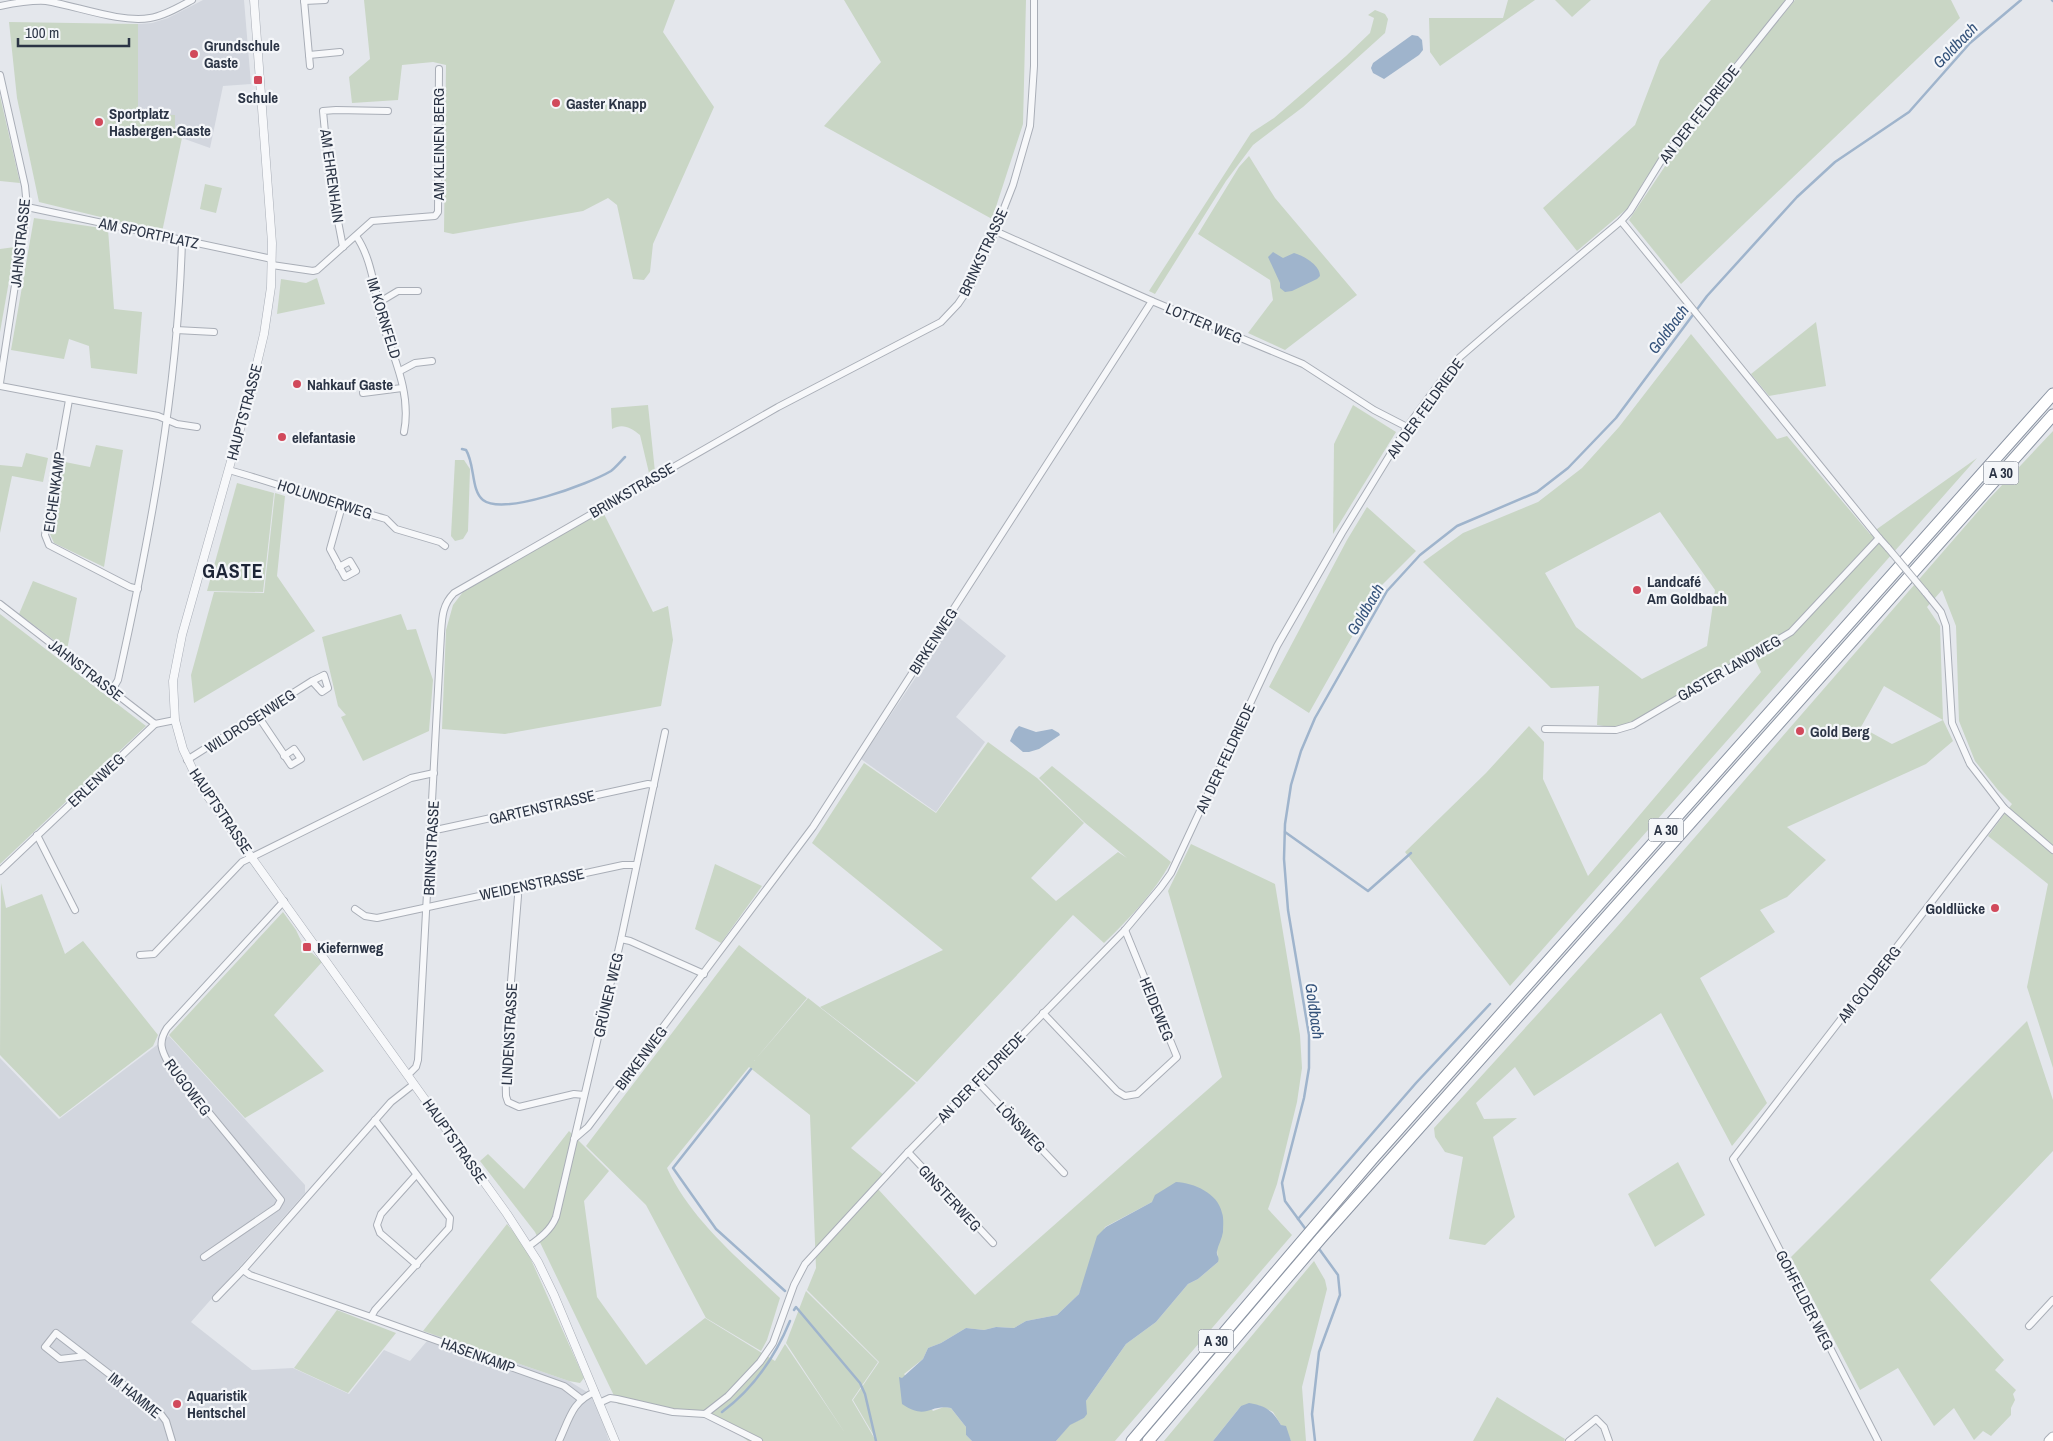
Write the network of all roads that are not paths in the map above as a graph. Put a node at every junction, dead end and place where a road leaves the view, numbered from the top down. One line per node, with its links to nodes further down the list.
1 (192, 0): 7 (street)
2 (254, 0): 21 (street, HAUPTSTRASSE)
3 (324, 0): 6 (street)
4 (1034, 0): 17 (street, BRINKSTRASSE)
5 (1790, 0): 16 (street, AN DER FELDRIEDE)
6 (304, 1): 10 (street)
7 (69, 3): 8 (street)
8 (0, 6)
9 (340, 52): 10 (street)
10 (309, 55): 11 (street)
11 (310, 66)
12 (439, 69): 18 (street, AM KLEINEN BERG)
13 (0, 75): 15 (street, JAHNSTRASSE)
14 (388, 111): 20 (street, AM EHRENHAIN)
15 (27, 207): 19 (street, AM SPORTPLATZ); 29 (street, JAHNSTRASSE)
16 (1621, 221): 37 (street, AN DER FELDRIEDE); 41 (street)
17 (996, 231): 23 (street, LOTTER WEG); 55 (street, BRINKSTRASSE)
18 (356, 236): 20 (street, AM KLEINEN BERG); 24 (street, IM KORNFELD)
19 (182, 240): 21 (street, AM SPORTPLATZ); 25 (street)
20 (343, 247): 21 (street, AM KLEINEN BERG)
21 (272, 262): 39 (street, HAUPTSTRASSE)
22 (418, 291): 24 (street)
23 (1152, 302): 37 (street, LOTTER WEG); 72 (street, BIRKENWEG)
24 (378, 303): 28 (street, IM KORNFELD)
25 (176, 330): 26 (street); 35 (street)
26 (214, 332)
27 (432, 361): 28 (street)
28 (400, 371): 30 (street, IM KORNFELD)
29 (0, 384): 33 (street)
30 (402, 388): 31 (street); 38 (street, IM KORNFELD)
31 (363, 393)
32 (2053, 394): 103 (highway, A 30)
33 (69, 400): 35 (street); 44 (street, EICHENKAMP)
34 (2053, 415): 104 (highway, A 30)
35 (166, 420): 36 (street); 44 (street)
36 (197, 427)
37 (1407, 427): 69 (street, AN DER FELDRIEDE)
38 (404, 432)
39 (229, 470): 40 (street, HOLUNDERWEG); 49 (street, HAUPTSTRASSE)
40 (342, 506): 42 (street, HOLUNDERWEG); 43 (street)
41 (1879, 538): 51 (street, GASTER LANDWEG); 57 (street, bridge)
42 (445, 546)
43 (340, 567)
44 (138, 589): 47 (street)
45 (0, 604): 47 (street, JAHNSTRASSE)
46 (312, 681): 48 (street, WILDROSENWEG)
47 (112, 690): 50 (street, JAHNSTRASSE)
48 (258, 716): 53 (street); 54 (street, WILDROSENWEG)
49 (175, 720): 50 (street); 54 (street, HAUPTSTRASSE)
50 (154, 724): 59 (street, ERLENWEG)
51 (1545, 729)
52 (665, 732): 56 (street, GRÜNER WEG)
53 (284, 756)
54 (187, 760): 61 (street, HAUPTSTRASSE)
55 (434, 773): 58 (street, BRINKSTRASSE); 61 (street)
56 (654, 785): 58 (street, GARTENSTRASSE); 62 (street, GRÜNER WEG)
57 (2004, 808): 60 (street); 81 (street, AM GOLDBERG)
58 (431, 832): 66 (street, BRINKSTRASSE)
59 (37, 835): 63 (street, ERLENWEG); 67 (street)
60 (2053, 850)
61 (251, 857): 65 (street, HAUPTSTRASSE); 71 (street)
62 (636, 865): 64 (street, WEIDENSTRASSE); 70 (street, GRÜNER WEG)
63 (0, 871)
64 (517, 888): 66 (street, WEIDENSTRASSE); 77 (street, LINDENSTRASSE)
65 (284, 902): 74 (street, HAUPTSTRASSE); 86 (street, RUGOWEG)
66 (428, 906): 68 (street, WEIDENSTRASSE); 74 (street, BRINKSTRASSE)
67 (74, 910)
68 (355, 910)
69 (1125, 930): 73 (street, AN DER FELDRIEDE); 73 (street, HEIDEWEG)
70 (620, 939): 72 (street); 77 (street, GRÜNER WEG)
71 (140, 955)
72 (704, 974): 79 (street, BIRKENWEG)
73 (1043, 1012): 75 (street, AN DER FELDRIEDE)
74 (408, 1074): 76 (street, HAUPTSTRASSE)
75 (977, 1081): 80 (street, AN DER FELDRIEDE); 82 (street, LÖNSWEG)
76 (414, 1084): 78 (street); 85 (street, HAUPTSTRASSE)
77 (584, 1095): 79 (street, GRÜNER WEG)
78 (375, 1120): 83 (street); 88 (street)
79 (574, 1139): 85 (street, GRÜNER WEG)
80 (908, 1152): 84 (street, GINSTERWEG); 97 (street, AN DER FELDRIEDE)
81 (1733, 1159): 107 (street, GOHFELDER WEG)
82 (1064, 1173)
83 (416, 1175): 87 (street); 87 (street)
84 (992, 1243)
85 (529, 1246): 94 (street, HAUPTSTRASSE)
86 (204, 1257)
87 (416, 1265): 91 (street)
88 (243, 1270): 89 (street); 91 (street, HASENKAMP)
89 (216, 1298)
90 (2053, 1300): 92 (street)
91 (372, 1316): 95 (street, HASENKAMP)
92 (2029, 1326)
93 (86, 1356): 93 (street, IM HAMME); 99 (street, IM HAMME)
94 (595, 1392): 95 (street); 96 (street, HAUPTSTRASSE)
95 (581, 1399): 100 (street)
96 (599, 1402): 97 (street); 101 (street, HAUPTSTRASSE)
97 (705, 1414): 102 (street)
98 (2053, 1437): 108 (main road)
99 (172, 1441)
100 (559, 1441)
101 (615, 1441)
102 (759, 1441)
103 (1132, 1441)
104 (1148, 1441)
105 (1569, 1441): 106 (street)
106 (1609, 1441)
107 (1878, 1441)
108 (2050, 1441)

